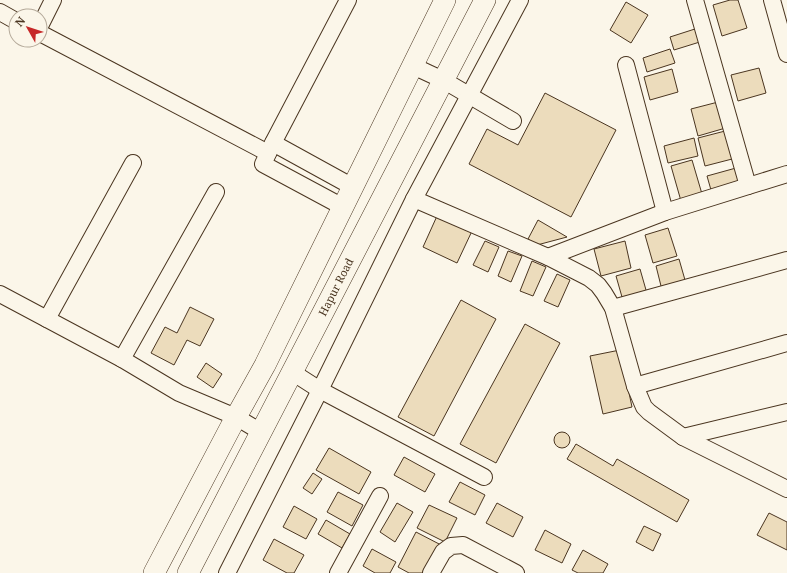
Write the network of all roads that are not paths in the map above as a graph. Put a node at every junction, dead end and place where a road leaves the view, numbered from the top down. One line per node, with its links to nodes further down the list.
1 (53, 0): 8 (street)
2 (348, 0): 16 (street)
3 (445, 0): 12 (main road)
4 (485, 0): 13 (main road, Hapur Road)
5 (520, 0): 14 (street)
6 (695, 0): 19 (street)
7 (772, 0): 10 (street)
8 (48, 10)
9 (48, 37): 16 (street)
10 (787, 54)
11 (626, 65): 24 (street)
12 (413, 66): 13 (street); 20 (main road)
13 (443, 80): 14 (street); 32 (main road, Hapur Road)
14 (470, 96): 15 (street); 22 (street)
15 (513, 121)
16 (271, 148): 20 (street); 23 (street)
17 (133, 163): 29 (street)
18 (787, 174): 19 (street)
19 (748, 186): 24 (street)
20 (353, 187): 23 (main road)
21 (216, 192): 31 (street)
22 (414, 199): 25 (street); 34 (street)
23 (343, 207): 36 (main road)
24 (664, 212): 25 (street)
25 (548, 257): 28 (street)
26 (787, 260): 28 (street)
27 (0, 294): 29 (street)
28 (613, 308): 33 (street)
29 (47, 319): 31 (street)
30 (787, 343): 33 (street)
31 (122, 359): 36 (street)
32 (292, 372): 34 (street); 37 (main road, Hapur Road)
33 (635, 386): 38 (street)
34 (320, 390): 39 (street); 44 (street)
35 (787, 412): 38 (street)
36 (236, 417): 37 (street); 42 (main road)
37 (261, 432): 43 (main road, Hapur Road)
38 (683, 438): 40 (street)
39 (484, 477)
40 (787, 489)
41 (380, 496): 45 (street)
42 (154, 573)
43 (188, 573)
44 (227, 573)
45 (338, 573)
46 (431, 573): 47 (street)
47 (516, 573)

